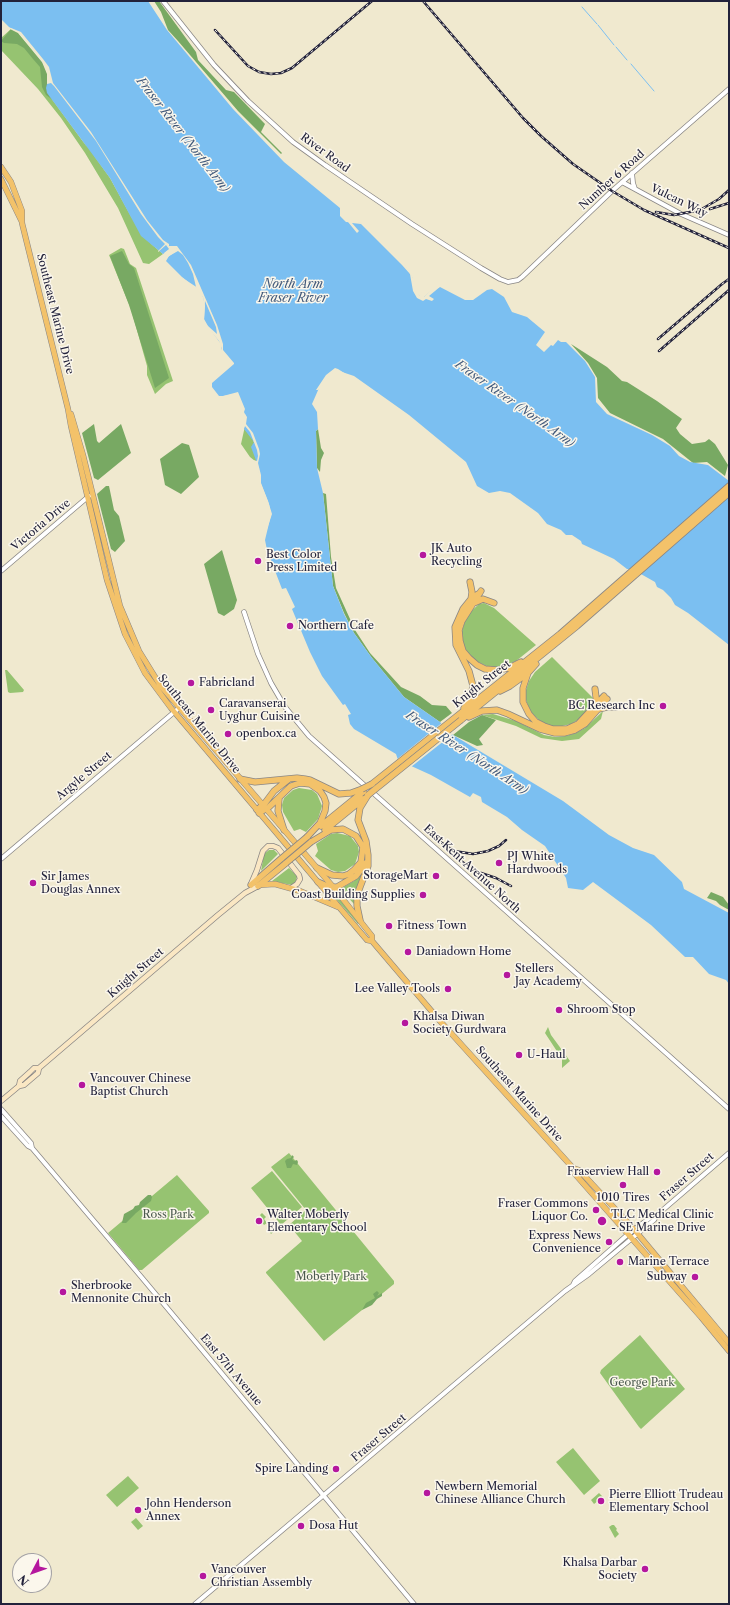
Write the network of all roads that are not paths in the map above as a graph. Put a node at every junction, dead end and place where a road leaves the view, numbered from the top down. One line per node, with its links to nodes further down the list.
1 (163, 1): 10 (street, River Road)
2 (729, 89): 4 (street, Number 6 Road)
3 (1, 167): 8 (main road, Southeast Marine Drive)
4 (632, 173): 6 (street, Number 6 Road); 7 (street)
5 (1, 179): 8 (main road, Southeast Marine Drive)
6 (622, 182): 7 (street, Vulcan Way); 10 (street, Number 6 Road)
7 (635, 190): 9 (street, Vulcan Way)
8 (22, 223): 11 (main road, Southeast Marine Drive)
9 (729, 234)
10 (508, 282)
11 (68, 409): 13 (main road, Southeast Marine Drive); 15 (main road, Southeast Marine Drive)
12 (729, 486): 21 (highway)
13 (92, 493): 15 (street, Victoria Drive); 28 (main road, Southeast Marine Drive)
14 (729, 493): 21 (highway)
15 (87, 498): 16 (street, Victoria Drive); 29 (main road, Southeast Marine Drive)
16 (1, 571)
17 (470, 582): 18 (highway)
18 (472, 601): 19 (highway); 21 (highway); 30 (highway)
19 (494, 603)
20 (244, 612): 55 (street, East Kent Avenue North)
21 (531, 661): 22 (highway); 24 (highway, Knight Street); 30 (highway, Knight Street)
22 (528, 673): 24 (highway); 26 (highway)
23 (595, 689): 26 (highway)
24 (495, 693): 30 (highway, Knight Street)
25 (605, 698): 26 (highway)
26 (598, 707): 27 (highway); 30 (highway)
27 (616, 707)
28 (179, 708): 29 (street, Argyle Street); 31 (main road, Southeast Marine Drive)
29 (174, 712): 36 (main road, Southeast Marine Drive); 40 (street, Argyle Street)
30 (461, 716): 33 (highway, Knight Street, bridge); 33 (highway, Knight Street, bridge)
31 (240, 779): 32 (highway); 35 (main road, Southeast Marine Drive)
32 (289, 779): 33 (highway); 35 (highway)
33 (365, 792): 38 (highway, Knight Street); 39 (highway, Knight Street); 42 (highway)
34 (279, 799): 35 (highway); 37 (highway); 38 (highway)
35 (264, 808): 36 (highway); 37 (main road, Southeast Marine Drive)
36 (258, 811): 44 (main road, Southeast Marine Drive)
37 (284, 830): 43 (main road, Southeast Marine Drive)
38 (306, 837): 41 (highway, Knight Street, bridge)
39 (311, 842): 41 (highway, Knight Street, bridge); 43 (highway)
40 (1, 858)
41 (284, 860): 45 (highway, Knight Street); 46 (highway, Knight Street)
42 (367, 861): 48 (highway); 51 (highway)
43 (317, 868): 48 (main road, Southeast Marine Drive)
44 (318, 882): 48 (highway); 50 (main road, Southeast Marine Drive)
45 (251, 885): 47 (main road); 49 (main road, Knight Street)
46 (258, 886): 47 (main road); 49 (main road, Knight Street)
47 (290, 888): 50 (main road)
48 (334, 888): 51 (main road, Southeast Marine Drive)
49 (245, 893): 53 (main road, Knight Street)
50 (339, 907): 52 (main road, Southeast Marine Drive)
51 (360, 920): 52 (main road, Southeast Marine Drive)
52 (372, 941): 59 (main road, Southeast Marine Drive)
53 (1, 1101)
54 (1, 1109): 57 (street, East 57th Avenue)
55 (729, 1109)
56 (1, 1116): 57 (street, East 57th Avenue)
57 (32, 1148): 64 (street, East 57th Avenue)
58 (729, 1153): 60 (street, Fraser Street)
59 (573, 1168): 60 (main road, Southeast Marine Drive); 61 (main road, Southeast Marine Drive)
60 (636, 1232): 61 (street, Fraser Street); 62 (main road, Southeast Marine Drive)
61 (630, 1236): 63 (main road, Southeast Marine Drive); 64 (street, Fraser Street)
62 (729, 1343)
63 (729, 1351)
64 (324, 1495): 65 (street, Fraser Street); 66 (street, East 57th Avenue)
65 (195, 1604)
66 (414, 1604)

